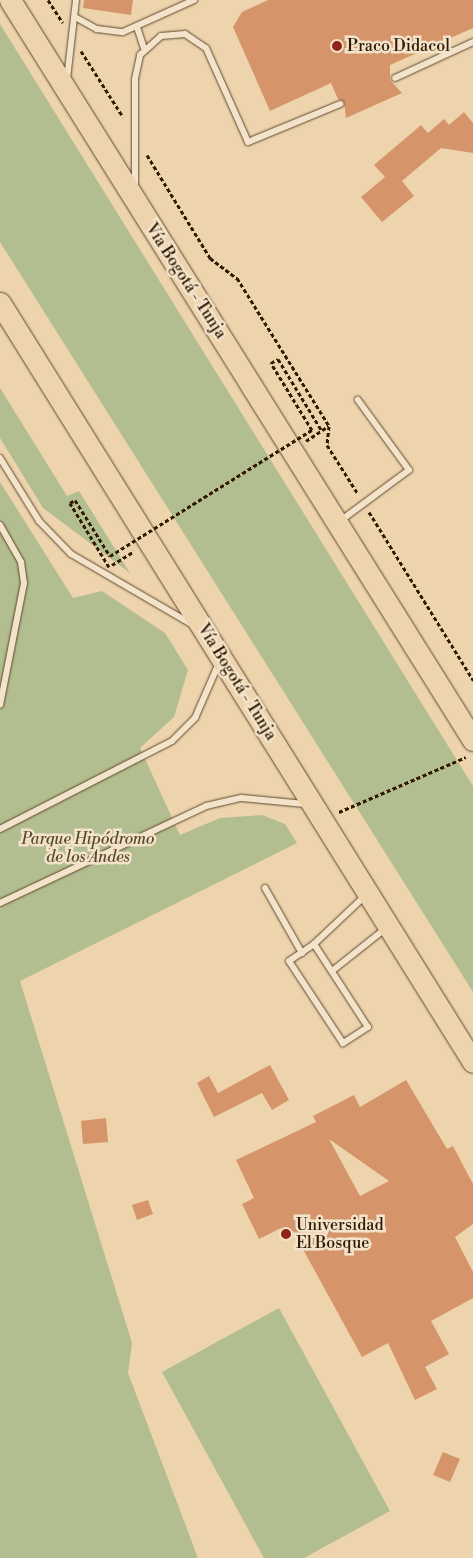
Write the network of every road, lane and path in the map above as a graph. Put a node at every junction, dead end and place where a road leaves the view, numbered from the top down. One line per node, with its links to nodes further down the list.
1 (10, 0): 11 (highway, Vía Bogotá - Tunja)
2 (48, 0): 7 (path)
3 (76, 0): 5 (lane)
4 (194, 0): 6 (lane)
5 (74, 17): 6 (lane); 7 (lane)
6 (137, 27): 9 (lane)
7 (72, 38): 11 (lane); 13 (path)
8 (473, 42): 10 (lane)
9 (144, 48): 12 (lane); 13 (lane)
10 (395, 78)
11 (66, 88): 14 (highway, Vía Bogotá - Tunja)
12 (340, 104)
13 (134, 133): 14 (lane); 17 (path)
14 (136, 202): 19 (highway, Vía Bogotá - Tunja)
15 (0, 303): 24 (highway, Vía Bogotá - Tunja)
16 (358, 400): 21 (lane)
17 (329, 426): 18 (path); 21 (path)
18 (322, 431): 19 (path); 24 (path, bridge)
19 (295, 448): 22 (highway, Vía Bogotá - Tunja)
20 (0, 458): 25 (lane)
21 (364, 504): 22 (lane); 27 (path)
22 (339, 522): 29 (highway, Vía Bogotá - Tunja)
23 (0, 525): 28 (lane)
24 (149, 541): 25 (highway, Vía Bogotá - Tunja)
25 (206, 632): 26 (highway, Vía Bogotá - Tunja)
26 (221, 657): 31 (highway, Vía Bogotá - Tunja); 32 (lane)
27 (473, 680)
28 (0, 705)
29 (473, 740)
30 (473, 754): 31 (path)
31 (318, 812): 34 (highway, Vía Bogotá - Tunja); 35 (lane)
32 (0, 829)
33 (264, 888): 38 (lane)
34 (368, 893): 36 (highway, Vía Bogotá - Tunja); 37 (lane)
35 (0, 904)
36 (388, 926): 39 (lane); 40 (highway, Vía Bogotá - Tunja)
37 (314, 944): 38 (lane); 39 (lane)
38 (302, 953): 39 (lane)
39 (332, 970)
40 (473, 1062)

